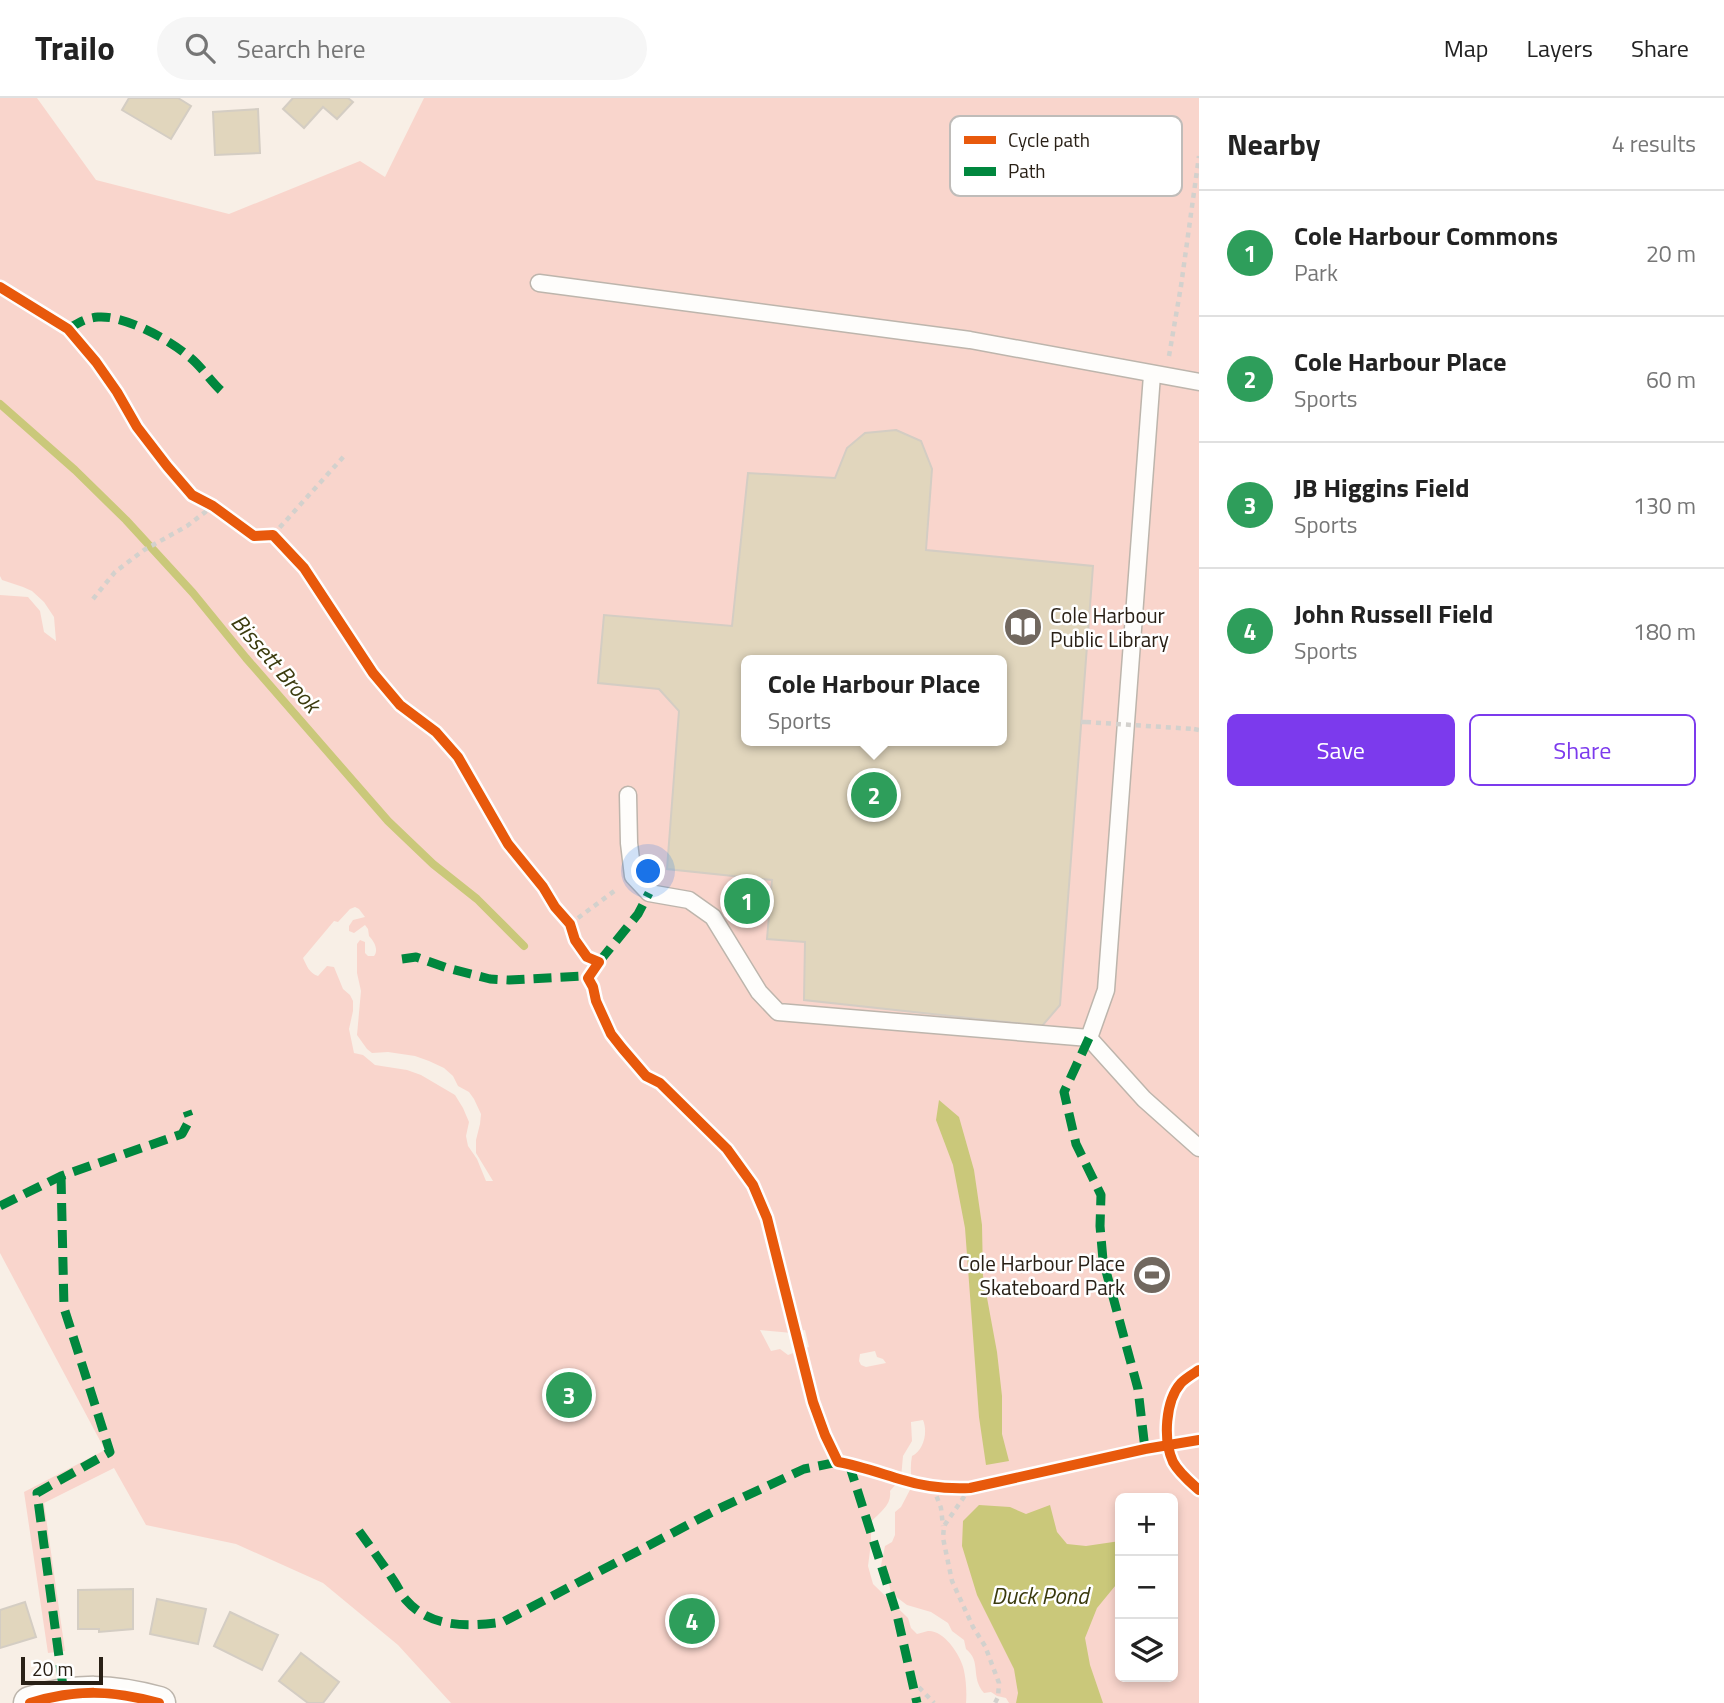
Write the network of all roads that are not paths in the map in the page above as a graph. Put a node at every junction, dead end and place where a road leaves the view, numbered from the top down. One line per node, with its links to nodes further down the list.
1 (539, 284): 2 (lane)
2 (1159, 376): 3 (lane); 5 (lane)
3 (1199, 382)
4 (628, 795): 5 (lane)
5 (1089, 1038): 6 (lane)
6 (1199, 1148)
7 (30, 1703): 8 (street)
8 (159, 1703)

